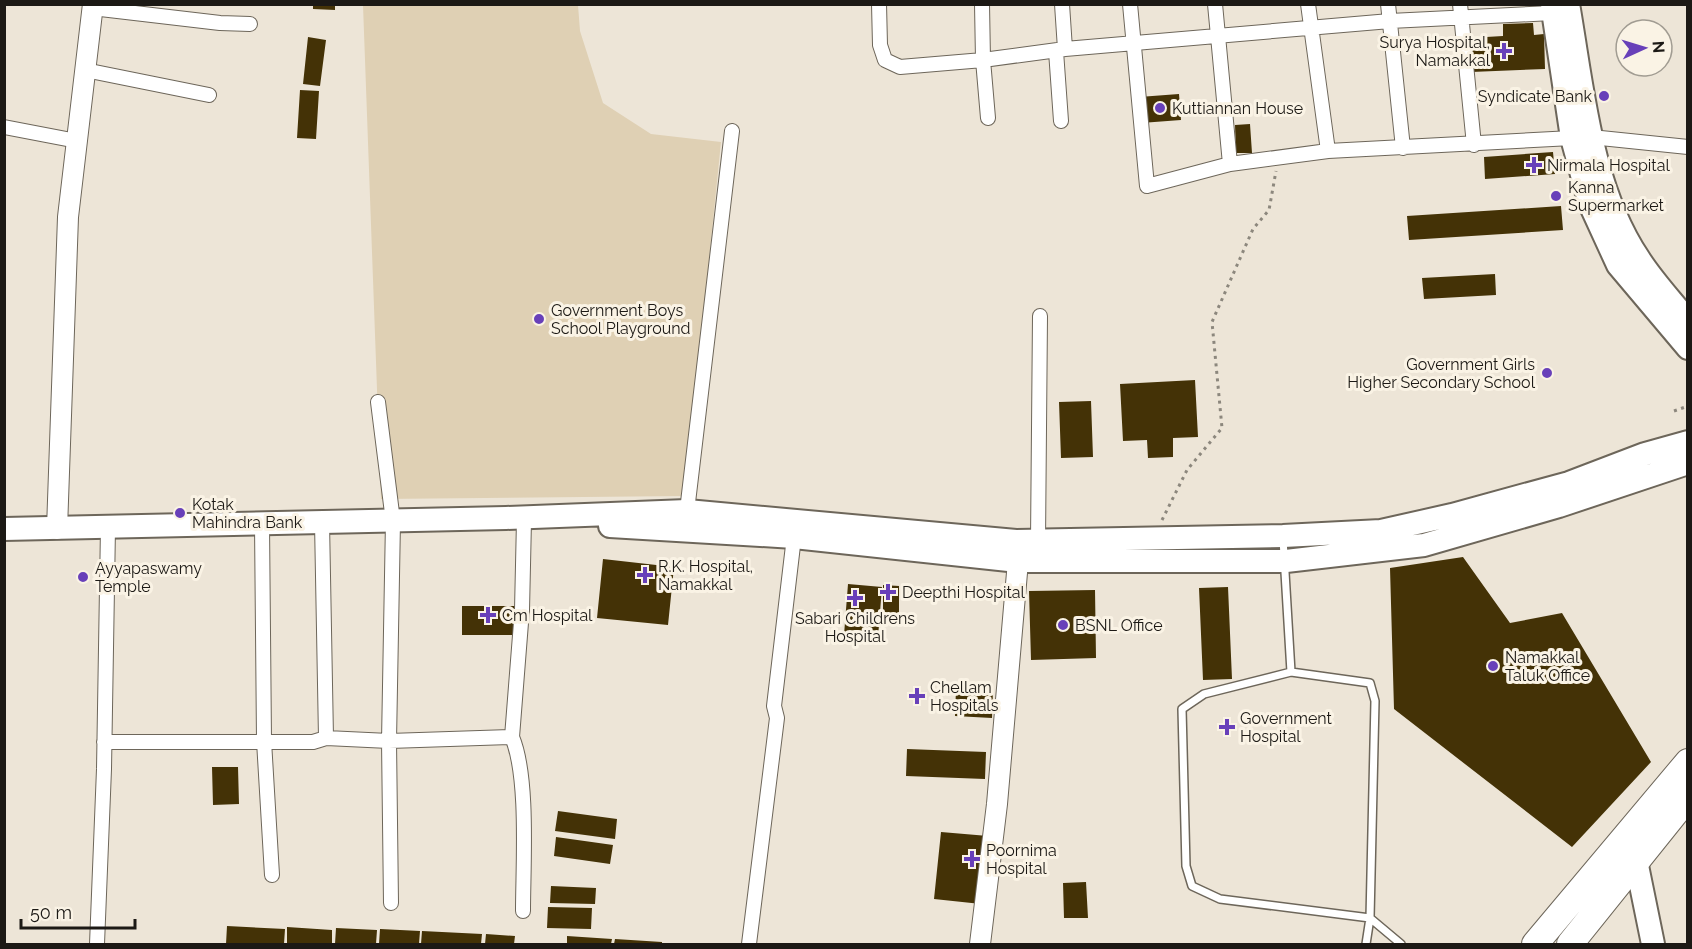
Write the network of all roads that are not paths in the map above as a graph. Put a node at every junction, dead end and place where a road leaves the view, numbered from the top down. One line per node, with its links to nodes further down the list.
1 (879, 4): 17 (street)
2 (982, 4): 17 (street)
3 (1062, 4): 16 (street)
4 (1130, 4): 15 (street)
5 (1215, 4): 14 (street)
6 (1308, 4): 13 (street)
7 (1388, 4): 11 (street)
8 (93, 6): 12 (street); 18 (street)
9 (1557, 7): 10 (street); 24 (main road)
10 (1461, 11): 11 (street); 26 (street)
11 (1390, 21): 13 (street); 28 (street)
12 (250, 24)
13 (1312, 27): 14 (street); 29 (street)
14 (1219, 36): 15 (street); 30 (street)
15 (1134, 45): 16 (street); 30 (street)
16 (1061, 50): 17 (street); 21 (street)
17 (983, 60): 20 (street)
18 (85, 70): 19 (street); 25 (street)
19 (209, 95)
20 (988, 118)
21 (1061, 121)
22 (4, 127): 25 (street)
23 (732, 131): 37 (street)
24 (1582, 137): 26 (street); 27 (street); 32 (main road); 33 (main road)
25 (77, 141): 44 (street)
26 (1474, 145): 28 (street)
27 (1688, 147)
28 (1403, 148): 29 (street)
29 (1328, 151): 30 (street)
30 (1230, 164)
31 (1040, 316): 47 (street)
32 (1688, 321)
33 (1688, 348)
34 (378, 402): 39 (street)
35 (1688, 442): 45 (main road)
36 (1688, 463): 48 (main road)
37 (687, 511): 38 (main road); 47 (main road)
38 (515, 519): 39 (main road); 46 (main road); 50 (street)
39 (393, 521): 40 (main road); 53 (street)
40 (322, 522): 41 (main road); 51 (street)
41 (262, 524): 42 (main road); 52 (street)
42 (108, 527): 44 (main road); 54 (street)
43 (4, 529): 44 (main road)
44 (57, 529)
45 (1283, 536): 47 (main road); 48 (lane)
46 (794, 537): 47 (main road); 64 (street)
47 (1024, 548): 48 (main road); 65 (street)
48 (1286, 561): 49 (lane)
49 (1291, 672): 62 (lane); 62 (lane)
50 (512, 737): 53 (street); 61 (street)
51 (326, 738): 52 (street); 53 (street)
52 (264, 741): 54 (street); 59 (street)
53 (389, 741): 60 (street)
54 (104, 742): 63 (street)
55 (1688, 762): 57 (highway)
56 (1688, 797): 58 (highway)
57 (1630, 834): 58 (main road); 68 (highway)
58 (1637, 859): 69 (highway); 70 (main road)
59 (272, 875)
60 (391, 903)
61 (523, 912)
62 (1370, 918): 66 (lane); 67 (lane)
63 (97, 945)
64 (749, 945)
65 (980, 945)
66 (1366, 945)
67 (1401, 945)
68 (1535, 945)
69 (1570, 945)
70 (1653, 945)

